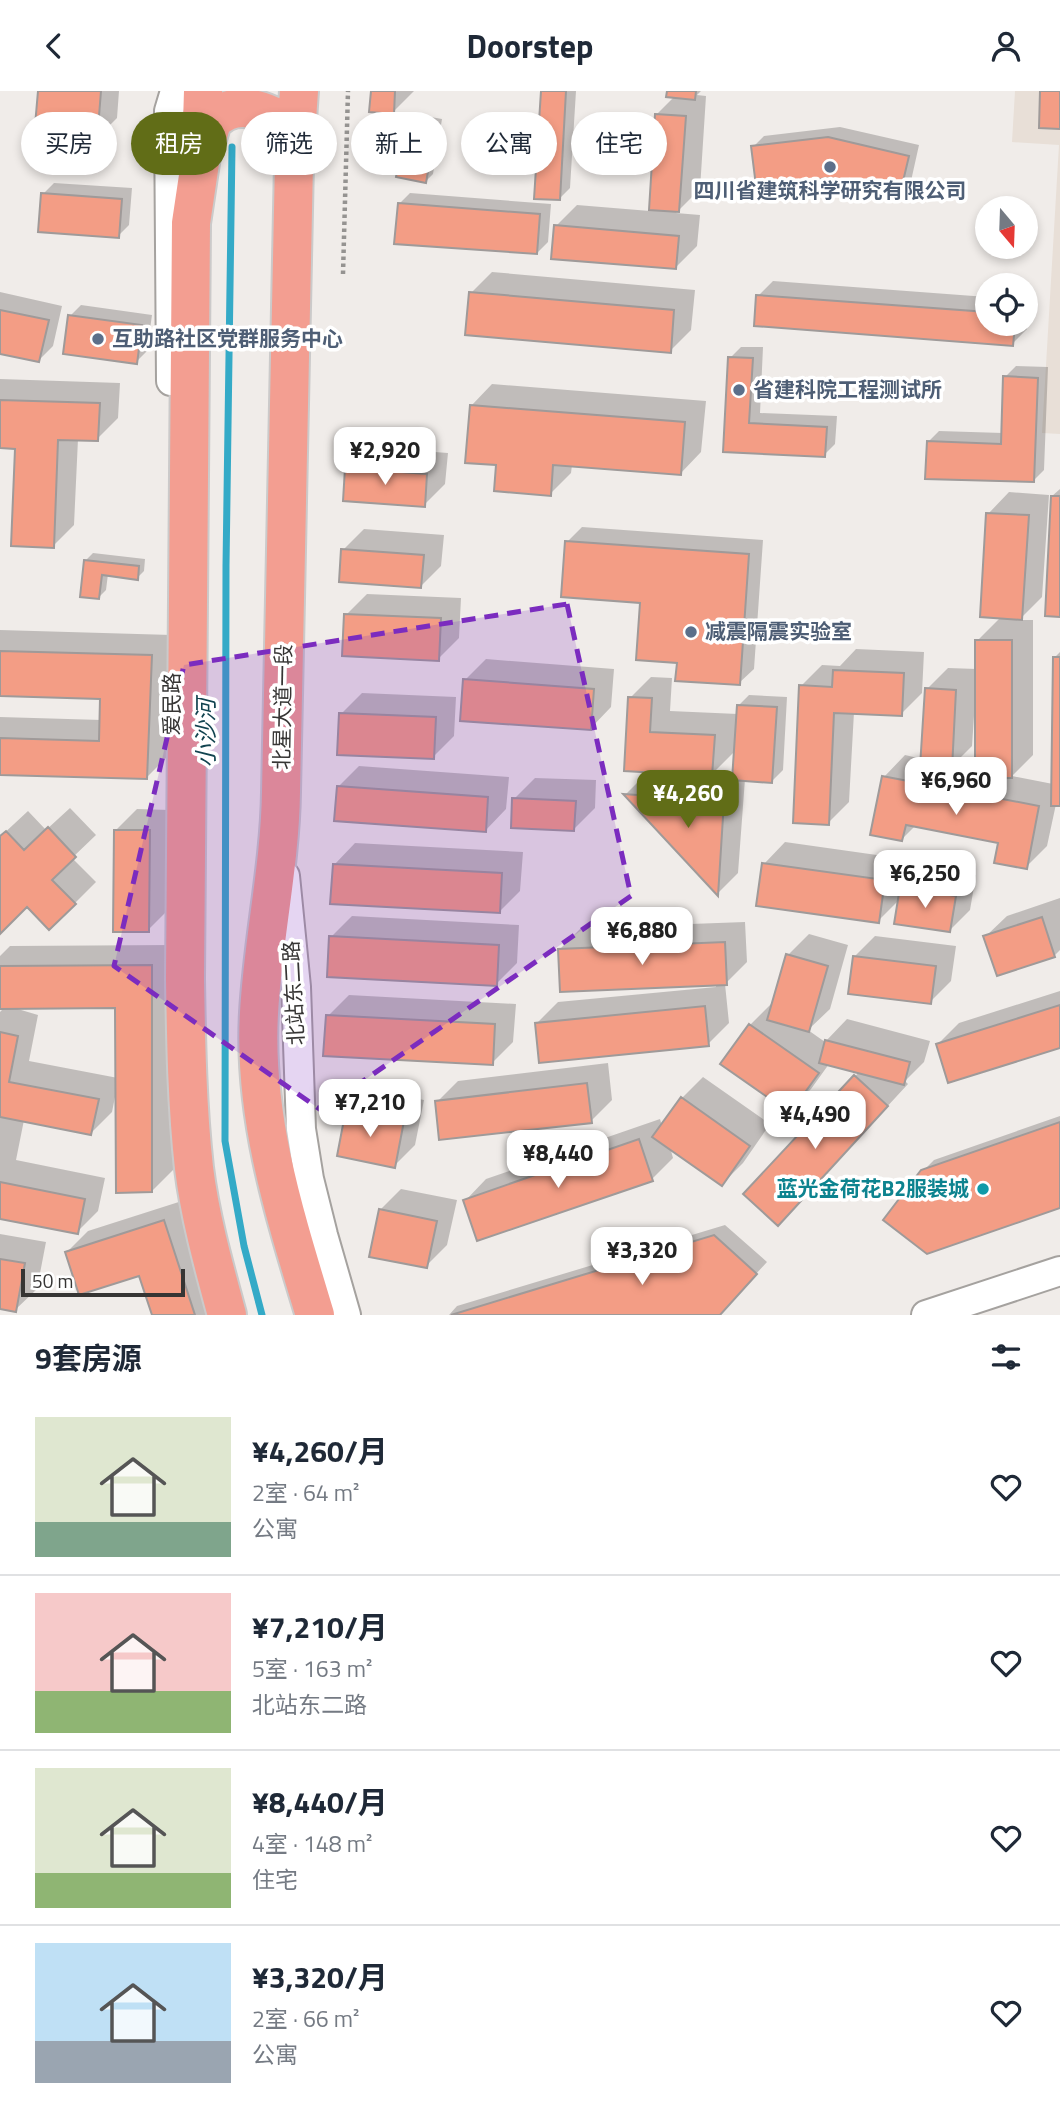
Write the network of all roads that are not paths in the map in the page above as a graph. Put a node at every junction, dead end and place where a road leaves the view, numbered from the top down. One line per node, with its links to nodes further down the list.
1 (175, 91): 12 (street, 爱民路)
2 (203, 91): 4 (highway)
3 (299, 91): 7 (highway, 北星大道一段)
4 (202, 112)
5 (225, 112): 6 (highway)
6 (260, 112)
7 (298, 112)
8 (198, 175): 13 (highway)
9 (294, 175): 10 (highway, 北星大道一段)
10 (280, 833): 14 (highway, 北星大道一段); 15 (street, 北站东二路)
11 (1060, 1271): 16 (street)
12 (208, 1315)
13 (227, 1315)
14 (315, 1315)
15 (346, 1315)
16 (926, 1315)

